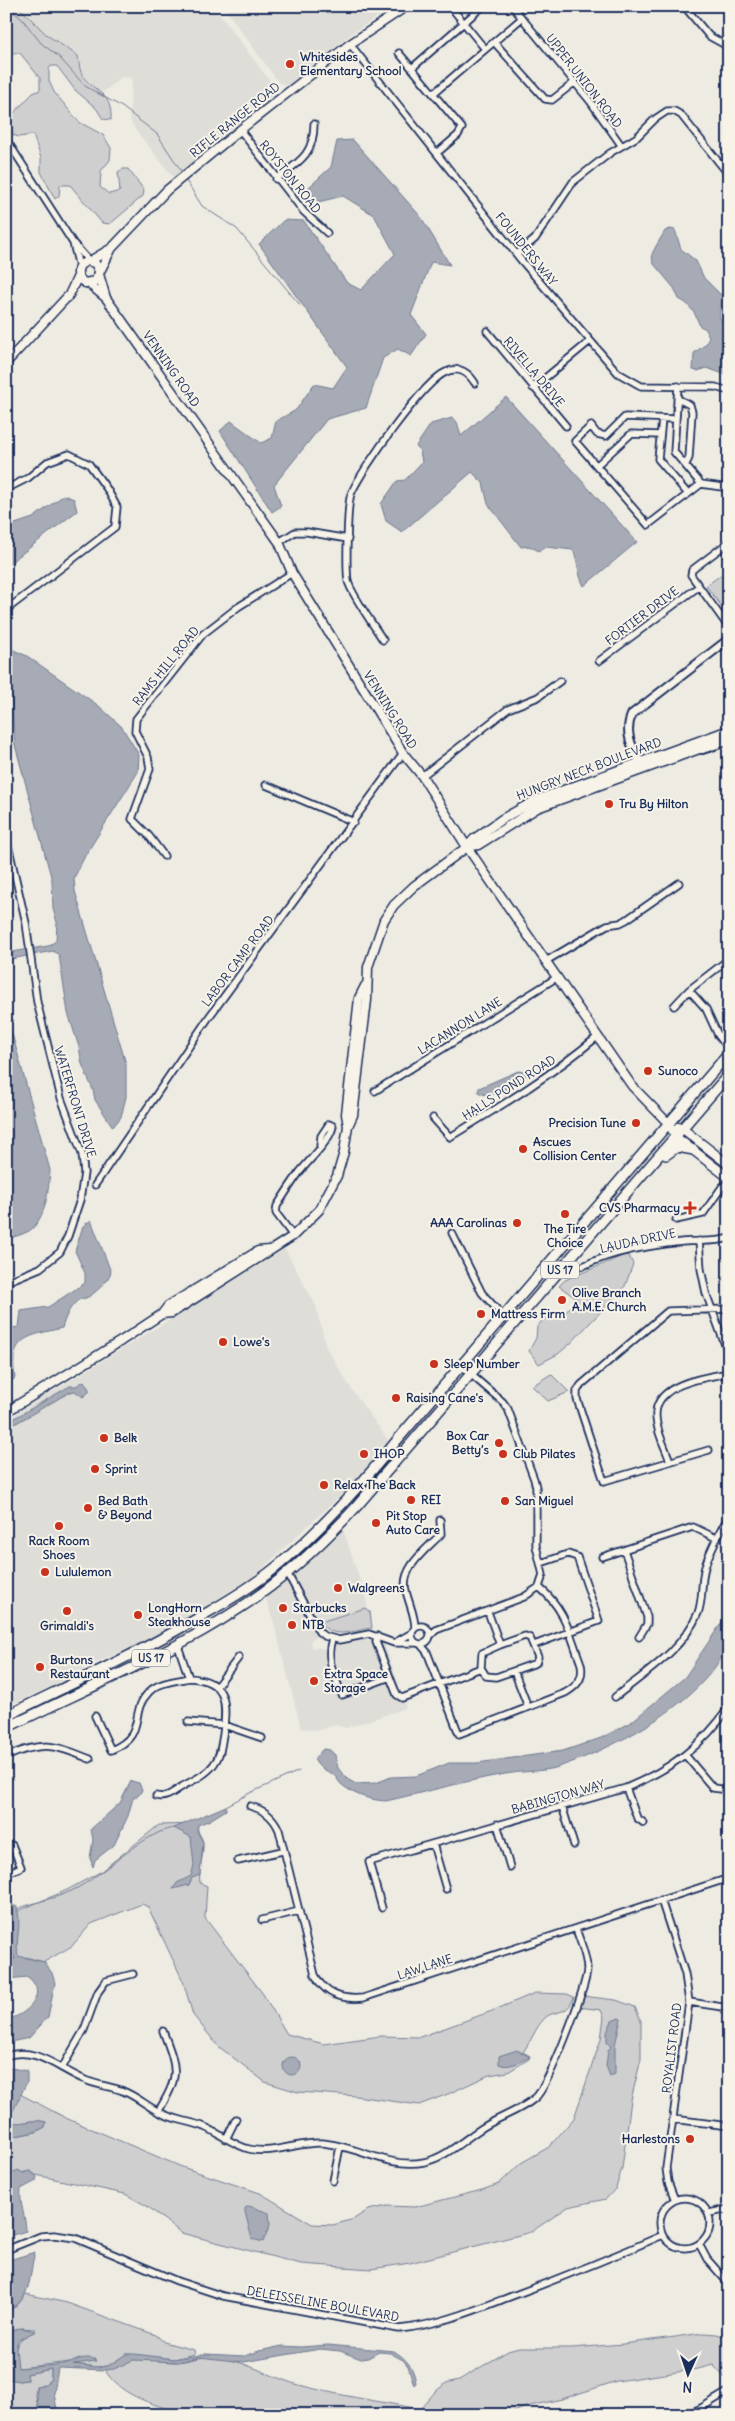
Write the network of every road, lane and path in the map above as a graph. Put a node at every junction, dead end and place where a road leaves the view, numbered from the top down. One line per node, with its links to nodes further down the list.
1 (407, 6): 9 (main road, RIFLE RANGE ROAD)
2 (450, 6): 7 (street)
3 (483, 6): 7 (street)
4 (512, 6): 6 (street, UPPER UNION ROAD)
5 (684, 6): 10 (street)
6 (522, 18): 8 (street); 14 (street, UPPER UNION ROAD)
7 (463, 22): 11 (street); 13 (street)
8 (494, 42): 11 (street); 14 (street)
9 (350, 44): 17 (main road, RIFLE RANGE ROAD); 20 (street, FOUNDERS WAY)
10 (729, 47)
11 (485, 49): 15 (street)
12 (399, 53): 13 (street)
13 (412, 68): 15 (street)
14 (575, 82): 19 (street, UPPER UNION ROAD)
15 (434, 93): 20 (street)
16 (314, 124): 22 (street)
17 (240, 130): 22 (street, ROYSTON ROAD); 25 (main road, RIFLE RANGE ROAD)
18 (6, 139): 24 (street)
19 (621, 146): 21 (street); 26 (street)
20 (437, 153): 26 (street, FOUNDERS WAY)
21 (729, 175)
22 (276, 178): 23 (street, ROYSTON ROAD)
23 (327, 234)
24 (73, 243): 27 (street); 28 (street)
25 (112, 248): 27 (main road, RIFLE RANGE ROAD); 29 (main road, RIFLE RANGE ROAD)
26 (517, 254): 35 (street, FOUNDERS WAY)
27 (89, 261): 28 (main road); 29 (main road)
28 (79, 267): 30 (main road)
29 (99, 273): 31 (main road); 33 (main road, VENNING ROAD)
30 (78, 276): 31 (main road); 32 (main road)
31 (87, 283): 32 (main road); 33 (main road, VENNING ROAD)
32 (69, 295): 36 (main road)
33 (106, 298): 53 (main road, VENNING ROAD)
34 (487, 330): 39 (street, RIVELLA DRIVE)
35 (590, 342): 38 (street, FOUNDERS WAY); 39 (street)
36 (6, 363)
37 (475, 383): 52 (street)
38 (678, 386): 40 (street, FOUNDERS WAY); 41 (street)
39 (533, 388): 44 (street, RIVELLA DRIVE)
40 (729, 391)
41 (678, 400): 43 (street); 46 (street)
42 (662, 419): 43 (street); 45 (street); 47 (street)
43 (675, 419): 46 (street)
44 (566, 426)
45 (660, 436): 47 (street); 51 (street)
46 (686, 464): 48 (street)
47 (597, 466): 51 (street)
48 (701, 484): 49 (street); 51 (street)
49 (729, 485)
50 (6, 489): 57 (street)
51 (688, 494)
52 (348, 540): 53 (street); 60 (street)
53 (279, 542): 55 (main road, VENNING ROAD)
54 (729, 542): 56 (street)
55 (292, 574): 67 (main road, VENNING ROAD); 75 (street, RAMS HILL ROAD)
56 (698, 587): 58 (street); 61 (street, FORTIER DRIVE)
57 (6, 610)
58 (729, 628)
59 (729, 639): 68 (street)
60 (382, 640)
61 (600, 661)
62 (560, 681): 70 (street)
63 (729, 730): 68 (main road, HUNGRY NECK BOULEVARD)
64 (729, 739): 66 (highway)
65 (729, 744): 66 (highway)
66 (702, 748): 69 (main road, HUNGRY NECK BOULEVARD)
67 (404, 753): 70 (main road, VENNING ROAD); 72 (street, LABOR CAMP ROAD)
68 (639, 761): 69 (street); 74 (main road, HUNGRY NECK BOULEVARD)
69 (644, 769): 74 (main road, HUNGRY NECK BOULEVARD)
70 (422, 776): 74 (main road, VENNING ROAD)
71 (266, 785): 72 (street)
72 (354, 822): 98 (street, LABOR CAMP ROAD)
73 (6, 836): 106 (street, WATERFRONT DRIVE)
74 (467, 847): 78 (main road, VENNING ROAD); 102 (main road, HUNGRY NECK BOULEVARD)
75 (164, 856)
76 (679, 883): 78 (street)
77 (729, 959): 80 (street)
78 (546, 961): 79 (main road, VENNING ROAD)
79 (556, 978): 82 (main road, VENNING ROAD); 86 (street, LACANNON LANE)
80 (689, 990): 81 (street); 83 (street)
81 (674, 1006)
82 (597, 1037): 87 (street, HALLS POND ROAD); 88 (main road, VENNING ROAD)
83 (729, 1049)
84 (729, 1053): 88 (highway, US 17)
85 (729, 1074): 89 (highway, US 17)
86 (375, 1091)
87 (433, 1118)
88 (669, 1124): 89 (main road); 90 (main road); 109 (highway, US 17)
89 (683, 1129): 90 (highway, US 17); 93 (main road)
90 (676, 1137): 92 (main road); 94 (highway, US 17)
91 (320, 1146): 102 (street)
92 (694, 1150): 94 (highway); 95 (main road)
93 (729, 1165)
94 (651, 1166): 113 (highway, US 17)
95 (720, 1171): 96 (main road); 99 (street)
96 (729, 1178)
97 (729, 1182): 99 (street)
98 (95, 1185)
99 (722, 1187): 100 (street)
100 (676, 1220)
101 (452, 1233): 109 (street)
102 (293, 1236): 114 (main road, HUNGRY NECK BOULEVARD)
103 (729, 1238): 104 (street, LAUDA DRIVE)
104 (699, 1241): 105 (street, LAUDA DRIVE); 107 (street)
105 (583, 1266)
106 (6, 1282)
107 (713, 1309): 108 (street); 110 (street); 116 (street)
108 (729, 1309)
109 (504, 1317): 111 (highway, US 17)
110 (729, 1356)
111 (461, 1366): 113 (street); 149 (highway, US 17)
112 (729, 1373): 116 (street)
113 (469, 1374): 122 (street); 123 (highway, US 17)
114 (6, 1412)
115 (709, 1450): 116 (street)
116 (670, 1461)
117 (729, 1515): 119 (street)
118 (440, 1520): 126 (street)
119 (716, 1538): 120 (street); 146 (street)
120 (624, 1550): 121 (street); 130 (street)
121 (602, 1557)
122 (541, 1563): 124 (street); 128 (street)
123 (286, 1572): 131 (street); 137 (highway, US 17)
124 (539, 1587): 125 (street); 128 (street)
125 (488, 1612): 127 (street); 135 (street)
126 (416, 1629): 127 (street); 133 (street); 134 (street)
127 (429, 1632): 132 (street)
128 (569, 1632): 136 (street); 147 (street)
129 (377, 1636): 131 (street); 133 (street); 142 (street)
130 (639, 1638)
131 (332, 1639): 142 (street)
132 (427, 1642): 134 (street); 138 (street)
133 (394, 1643): 134 (street)
134 (418, 1644): 138 (street)
135 (500, 1645): 136 (street); 140 (street)
136 (534, 1645): 141 (street)
137 (178, 1646): 143 (street); 153 (highway, US 17)
138 (427, 1652): 144 (street)
139 (239, 1656): 145 (street)
140 (481, 1668): 141 (street); 144 (street)
141 (514, 1671): 147 (street)
142 (390, 1677): 144 (street)
143 (189, 1678): 145 (street); 150 (street)
144 (440, 1684): 147 (street)
145 (216, 1686): 152 (street)
146 (615, 1696)
147 (528, 1707)
148 (729, 1707): 155 (street, BABINGTON WAY)
149 (6, 1716)
150 (95, 1716)
151 (188, 1722): 152 (street)
152 (224, 1726): 154 (street); 160 (street)
153 (6, 1728)
154 (262, 1738)
155 (686, 1756): 158 (street, BABINGTON WAY); 159 (street)
156 (6, 1757): 157 (street)
157 (90, 1759)
158 (626, 1788): 162 (street, BABINGTON WAY); 163 (street)
159 (729, 1790)
160 (156, 1796)
161 (250, 1806): 168 (street, LAW LANE)
162 (562, 1806): 164 (street, BABINGTON WAY); 167 (street)
163 (644, 1823)
164 (497, 1824): 165 (street, BABINGTON WAY); 170 (street)
165 (433, 1844): 173 (street); 175 (street, BABINGTON WAY)
166 (6, 1845): 171 (street)
167 (574, 1845)
168 (282, 1851): 169 (street); 176 (street, LAW LANE)
169 (238, 1861)
170 (510, 1867)
171 (6, 1874)
172 (729, 1878): 174 (street, LAW LANE)
173 (446, 1890)
174 (661, 1900): 178 (street, LAW LANE); 180 (street, ROYALIST ROAD)
175 (382, 1908)
176 (299, 1911): 177 (street); 178 (street, LAW LANE)
177 (262, 1920)
178 (576, 1928): 190 (street)
179 (133, 1974): 184 (street)
180 (689, 2002): 181 (street); 187 (street, ROYALIST ROAD)
181 (729, 2008)
182 (164, 2031): 185 (street)
183 (6, 2056): 184 (street)
184 (62, 2068): 185 (street)
185 (158, 2112): 189 (street)
186 (236, 2119): 189 (street)
187 (673, 2119): 188 (street); 192 (street, ROYALIST ROAD)
188 (729, 2126)
189 (226, 2138): 190 (street)
190 (340, 2147): 191 (street)
191 (333, 2181)
192 (675, 2200): 194 (street); 195 (street)
193 (729, 2209): 194 (street)
194 (708, 2213): 196 (street)
195 (664, 2235): 196 (street); 197 (street, DELEISSELINE BOULEVARD)
196 (700, 2244): 198 (street)
197 (6, 2250)
198 (729, 2284)
199 (729, 2390): 200 (street)
200 (684, 2415)

